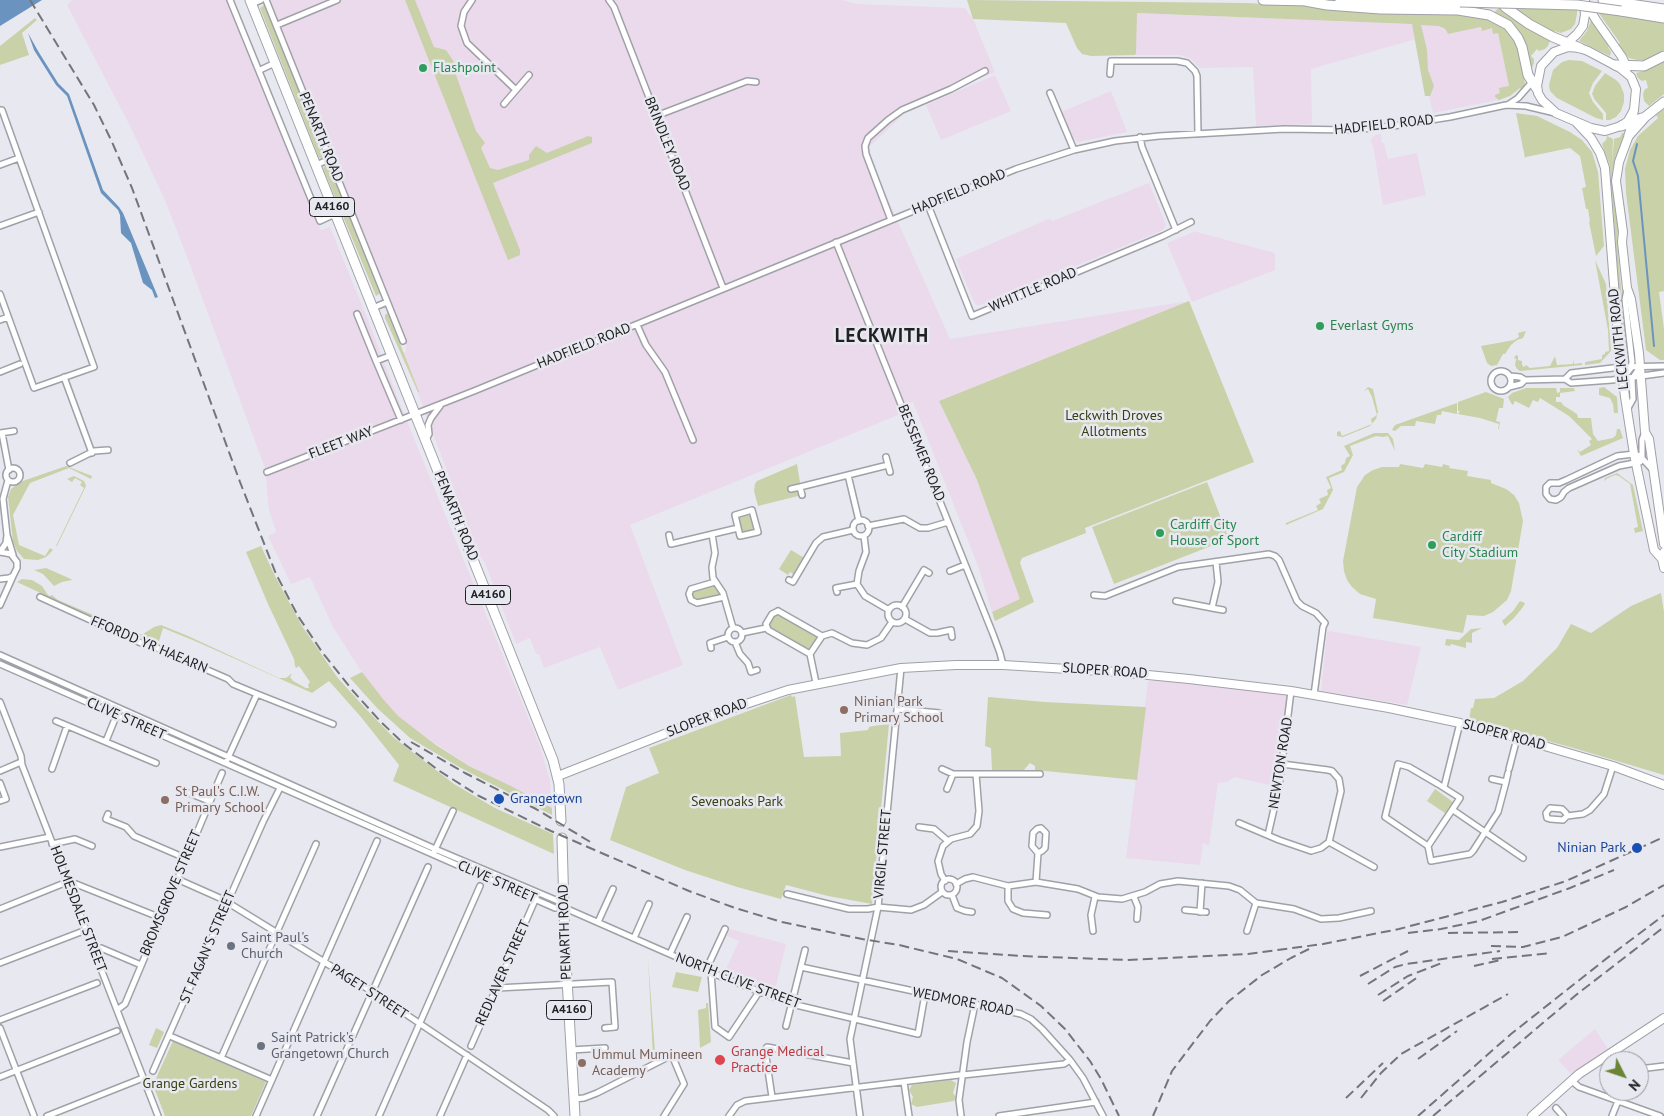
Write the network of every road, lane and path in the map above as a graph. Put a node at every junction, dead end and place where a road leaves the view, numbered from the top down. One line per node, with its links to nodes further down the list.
1 (230, 0): 23 (street)
2 (266, 0): 15 (street, PENARTH ROAD)
3 (337, 0): 15 (street)
4 (472, 0): 30 (street)
5 (609, 0): 38 (street, BRINDLEY ROAD)
6 (1263, 0): 7 (main road)
7 (1305, 0): 12 (main road, bridge); 29 (main road)
8 (1584, 0): 16 (main road); 22 (main road)
9 (1603, 0): 12 (main road)
10 (254, 1): 20 (main road, PENARTH ROAD / A4160)
11 (1505, 7): 16 (main road)
12 (1621, 7): 13 (main road); 14 (main road)
13 (1664, 9)
14 (1664, 18)
15 (277, 25): 48 (street, PENARTH ROAD)
16 (1567, 43): 17 (main road); 18 (main road)
17 (1580, 48): 18 (main road); 21 (main road)
18 (1560, 50): 29 (main road)
19 (1664, 56): 22 (main road)
20 (275, 63): 23 (street); 50 (main road, PENARTH ROAD / A4160)
21 (1615, 65): 22 (main road); 27 (main road)
22 (1626, 66): 27 (main road)
23 (260, 70): 53 (street)
24 (985, 71): 54 (street)
25 (1110, 74): 43 (street)
26 (529, 75): 30 (street)
27 (1631, 77): 36 (main road)
28 (756, 82): 38 (street)
29 (1534, 86): 34 (street); 37 (main road)
30 (516, 90): 33 (street)
31 (1050, 93): 46 (street)
32 (1664, 102): 39 (main road)
33 (504, 104)
34 (1506, 106): 37 (street); 43 (street, HADFIELD ROAD)
35 (0, 110): 47 (street)
36 (1634, 110): 41 (main road, LECKWITH ROAD); 42 (main road)
37 (1556, 113): 40 (main road)
38 (656, 116): 59 (street, BRINDLEY ROAD)
39 (1645, 117): 41 (main road); 44 (main road)
40 (1576, 122): 42 (main road); 72 (main road, LECKWITH ROAD)
41 (1632, 122): 42 (main road); 44 (main road, LECKWITH ROAD)
42 (1621, 126)
43 (1198, 134): 45 (street, HADFIELD ROAD)
44 (1629, 135): 73 (main road, LECKWITH ROAD)
45 (1140, 137): 46 (street, HADFIELD ROAD); 57 (street)
46 (1074, 150): 51 (street, HADFIELD ROAD)
47 (19, 158): 49 (street); 52 (street)
48 (330, 159): 50 (street); 61 (street, PENARTH ROAD)
49 (0, 165)
50 (316, 165): 53 (main road, PENARTH ROAD / A4160)
51 (928, 205): 54 (street, HADFIELD ROAD); 57 (street, WHITTLE ROAD)
52 (38, 212): 56 (street); 77 (street)
53 (335, 214): 62 (main road, PENARTH ROAD / A4160)
54 (891, 220): 58 (street, HADFIELD ROAD)
55 (1191, 222): 57 (street, WHITTLE ROAD)
56 (0, 226)
57 (1176, 230)
58 (836, 242): 59 (street, HADFIELD ROAD); 111 (street, BESSEMER ROAD)
59 (724, 288): 66 (street, HADFIELD ROAD)
60 (0, 294): 64 (street)
61 (387, 302): 62 (street); 67 (street, PENARTH ROAD)
62 (373, 308): 68 (main road, PENARTH ROAD / A4160)
63 (357, 314): 69 (street)
64 (8, 317): 65 (street); 77 (street)
65 (0, 320)
66 (636, 325): 83 (street, HADFIELD ROAD); 91 (street)
67 (403, 341)
68 (392, 355): 69 (street); 85 (main road, PENARTH ROAD / A4160)
69 (376, 361): 86 (street)
70 (20, 364): 74 (street)
71 (1664, 366): 73 (street)
72 (1621, 367): 73 (street); 79 (main road, LECKWITH ROAD); 80 (street)
73 (1636, 367): 78 (main road, LECKWITH ROAD); 79 (street)
74 (0, 372)
75 (1664, 373): 78 (street)
76 (1510, 376): 81 (street); 82 (street); 82 (street)
77 (64, 377): 93 (street)
78 (1637, 377): 79 (street); 84 (street); 88 (main road, LECKWITH ROAD)
79 (1623, 378): 80 (street); 84 (main road, LECKWITH ROAD)
80 (1565, 379): 81 (street)
81 (1525, 380): 82 (street)
82 (1509, 387)
83 (442, 404): 85 (street, HADFIELD ROAD); 90 (street)
84 (1628, 408): 94 (main road, LECKWITH ROAD)
85 (416, 414): 86 (street, FLEET WAY); 90 (main road, PENARTH ROAD / A4160)
86 (401, 420): 101 (street, FLEET WAY)
87 (14, 431): 89 (street)
88 (1645, 432): 96 (street); 100 (main road, LECKWITH ROAD)
89 (1, 433): 99 (street)
90 (426, 440): 190 (main road, PENARTH ROAD / A4160)
91 (694, 440)
92 (108, 450): 93 (street)
93 (92, 452): 97 (street)
94 (1634, 454): 96 (main road, LECKWITH ROAD); 105 (street)
95 (886, 457): 98 (street)
96 (1639, 461): 100 (street); 108 (street); 122 (main road, LECKWITH ROAD)
97 (70, 463)
98 (888, 465): 102 (street); 103 (street)
99 (9, 470): 104 (street); 104 (street)
100 (1653, 470): 119 (main road, LECKWITH ROAD)
101 (267, 472)
102 (890, 472)
103 (848, 475): 106 (street); 110 (street)
104 (8, 480): 117 (street)
105 (1559, 483): 108 (street); 108 (street)
106 (800, 487): 107 (street); 109 (street)
107 (792, 489)
108 (1564, 492)
109 (802, 495)
110 (859, 521): 112 (street); 114 (street)
111 (948, 522): 112 (street); 124 (street, BESSEMER ROAD)
112 (868, 526): 118 (street)
113 (738, 528): 113 (street); 116 (street)
114 (853, 530): 118 (street); 130 (street)
115 (669, 534): 116 (street)
116 (712, 534): 133 (street)
117 (7, 535): 120 (street); 121 (street)
118 (864, 536): 134 (street)
119 (1664, 544)
120 (0, 552): 121 (street)
121 (13, 556): 129 (street)
122 (1663, 556): 125 (main road, LECKWITH ROAD)
123 (1216, 562): 136 (street); 142 (street); 164 (street)
124 (965, 565): 126 (street); 158 (street, BESSEMER ROAD)
125 (1664, 568)
126 (950, 571)
127 (790, 572): 130 (street)
128 (929, 573): 141 (street)
129 (13, 576): 131 (street); 140 (street)
130 (796, 576): 132 (street)
131 (0, 579)
132 (789, 580)
133 (715, 582): 138 (street); 138 (street)
134 (857, 584): 135 (street); 143 (street)
135 (837, 592)
136 (1094, 595)
137 (40, 597): 163 (street, FFORDD YR HAEARN)
138 (724, 597): 147 (street)
139 (1176, 601): 142 (street)
140 (0, 605)
141 (902, 607): 143 (street); 145 (street)
142 (1212, 608): 144 (street)
143 (889, 610): 146 (street)
144 (1223, 610)
145 (905, 619): 146 (street); 152 (street)
146 (892, 622): 150 (street)
147 (733, 628): 149 (street); 151 (street)
148 (766, 628): 149 (street); 150 (street); 155 (street)
149 (742, 633): 153 (street)
150 (822, 636): 155 (street)
151 (728, 637): 153 (street); 154 (street)
152 (952, 637)
153 (735, 642): 160 (street)
154 (711, 648)
155 (810, 654): 161 (street)
156 (0, 655): 166 (street, CLIVE STREET)
157 (0, 664): 169 (street, CLIVE STREET)
158 (1003, 665): 159 (main road, SLOPER ROAD); 162 (main road, SLOPER ROAD)
159 (901, 668): 161 (main road, SLOPER ROAD); 167 (street, VIRGIL STREET)
160 (757, 670)
161 (816, 683): 190 (main road, SLOPER ROAD)
162 (1291, 691): 164 (main road, SLOPER ROAD); 179 (street, NEWTON ROAD)
163 (257, 694): 172 (street, FFORDD YR HAEARN); 176 (street)
164 (1314, 695): 171 (main road, SLOPER ROAD)
165 (0, 702): 177 (street, HOLMESDALE STREET)
166 (120, 709): 169 (street); 176 (street, CLIVE STREET)
167 (897, 709): 168 (street); 245 (street, VIRGIL STREET)
168 (940, 713)
169 (117, 715): 175 (street); 176 (street, CLIVE STREET)
170 (56, 721): 173 (street)
171 (1460, 723): 174 (main road, SLOPER ROAD); 195 (street)
172 (333, 724)
173 (67, 726): 175 (street); 182 (street)
174 (1518, 738): 180 (main road, SLOPER ROAD); 192 (street)
175 (106, 741): 178 (street)
176 (227, 760): 196 (street, CLIVE STREET); 218 (street, CLIVE STREET)
177 (22, 762): 184 (street); 209 (street, HOLMESDALE STREET)
178 (156, 763)
179 (1282, 764): 208 (street, NEWTON ROAD); 212 (street)
180 (1613, 766): 193 (main road, SLOPER ROAD); 204 (street)
181 (1030, 767): 188 (street)
182 (52, 769)
183 (942, 769): 186 (street)
184 (0, 771)
185 (222, 772): 200 (street, BROMSGROVE STREET)
186 (953, 774): 187 (street); 197 (street)
187 (976, 774): 188 (street); 211 (street)
188 (1032, 774): 189 (street)
189 (1040, 774)
190 (558, 776): 246 (main road, PENARTH ROAD / A4160)
191 (1492, 779): 192 (street)
192 (1506, 782): 207 (street)
193 (1662, 782)
194 (0, 783): 199 (street)
195 (1444, 787): 201 (street); 216 (street)
196 (280, 788): 218 (street, CLIVE STREET); 242 (street, ST FAGAN'S STREET)
197 (947, 789)
198 (189, 793): 200 (street)
199 (0, 801)
200 (209, 802): 220 (street, BROMSGROVE STREET)
201 (1453, 810): 207 (street); 216 (street)
202 (453, 812): 218 (street)
203 (108, 814): 220 (street)
204 (1567, 816)
205 (1238, 823): 208 (street)
206 (919, 827): 211 (street)
207 (1485, 833): 216 (street); 221 (street)
208 (1268, 835): 212 (street)
209 (50, 837): 213 (street, HOLMESDALE STREET); 217 (street)
210 (378, 840): 267 (street)
211 (948, 841): 227 (street)
212 (1329, 842): 223 (street)
213 (52, 844): 215 (street); 230 (street, HOLMESDALE STREET)
214 (316, 844): 262 (street)
215 (92, 846)
216 (1428, 846)
217 (0, 847)
218 (434, 851): 224 (street, CLIVE STREET); 225 (street, CLIVE STREET)
219 (1038, 853): 219 (street); 228 (street)
220 (185, 858): 226 (street, BROMSGROVE STREET)
221 (1523, 858)
222 (428, 866): 276 (street)
223 (1374, 867)
224 (487, 871): 225 (street); 236 (street, CLIVE STREET)
225 (484, 877): 241 (street, CLIVE STREET)
226 (177, 879): 242 (street, PAGET STREET); 255 (street, BROMSGROVE STREET)
227 (945, 881): 231 (street); 235 (street)
228 (1036, 882): 233 (street); 239 (street)
229 (1202, 883): 240 (street); 243 (street); 251 (street)
230 (68, 884): 247 (street); 255 (street); 259 (street, HOLMESDALE STREET)
231 (956, 884): 233 (street); 238 (street)
232 (480, 886): 285 (street)
233 (1008, 886): 253 (street)
234 (612, 889): 257 (street)
235 (942, 892): 238 (street); 245 (street)
236 (538, 893): 241 (street, REDLAVER STREET); 246 (street, CLIVE STREET)
237 (787, 894): 245 (street)
238 (952, 894): 250 (street)
239 (1095, 896): 240 (street); 260 (street)
240 (1134, 897): 256 (street)
241 (535, 899): 246 (street, CLIVE STREET); 275 (street, REDLAVER STREET)
242 (228, 902): 262 (street, PAGET STREET); 290 (street, ST FAGAN'S STREET)
243 (1256, 903): 249 (street); 261 (street)
244 (649, 904): 263 (street)
245 (878, 907): 272 (street, VIRGIL STREET)
246 (564, 908): 257 (street, NORTH CLIVE STREET); 274 (main road, PENARTH ROAD / A4160)
247 (0, 909)
248 (1185, 910): 251 (street)
249 (1370, 911)
250 (972, 912)
251 (1200, 912): 252 (street)
252 (1206, 912)
253 (1047, 915)
254 (687, 917): 266 (street)
255 (161, 918): 269 (street, BROMSGROVE STREET)
256 (1137, 918)
257 (598, 922): 263 (street, NORTH CLIVE STREET)
258 (725, 929): 271 (street)
259 (86, 930): 264 (street, HOLMESDALE STREET); 268 (street)
260 (1093, 931)
261 (1247, 931)
262 (276, 934): 267 (street, PAGET STREET); 296 (street)
263 (634, 938): 266 (street, NORTH CLIVE STREET)
264 (93, 948): 269 (street); 281 (street, HOLMESDALE STREET)
265 (805, 950): 270 (street)
266 (670, 954): 271 (street, NORTH CLIVE STREET)
267 (324, 963): 276 (street, PAGET STREET); 307 (street)
268 (0, 964)
269 (141, 965): 281 (street, BROMSGROVE STREET)
270 (801, 967): 272 (street, WEDMORE ROAD); 279 (street)
271 (709, 971): 277 (street, NORTH CLIVE STREET); 277 (street)
272 (864, 981): 278 (street, WEDMORE ROAD); 284 (street, VIRGIL STREET)
273 (97, 983): 283 (street)
274 (567, 984): 275 (street); 288 (street); 293 (main road, PENARTH ROAD / A4160)
275 (497, 988): 291 (street, REDLAVER STREET)
276 (372, 992): 285 (street, PAGET STREET); 321 (street)
277 (759, 992): 279 (street, NORTH CLIVE STREET)
278 (925, 994): 280 (street, WEDMORE ROAD); 284 (street, NORTH CLIVE STREET)
279 (792, 1004): 284 (street, NORTH CLIVE STREET); 286 (street)
280 (975, 1004): 297 (street, WEDMORE ROAD); 304 (street)
281 (117, 1010): 306 (street, HOLMESDALE STREET)
282 (1664, 1018): 294 (main road)
283 (0, 1020)
284 (855, 1020): 298 (street, VIRGIL STREET)
285 (419, 1024): 295 (street, PAGET STREET); 322 (street)
286 (786, 1026)
287 (0, 1028): 302 (street)
288 (605, 1028)
289 (117, 1031): 302 (street)
290 (170, 1036): 296 (street); 303 (street, ST FAGAN'S STREET)
291 (471, 1046)
292 (605, 1048): 293 (street)
293 (571, 1050): 313 (main road, PENARTH ROAD / A4160)
294 (1619, 1051)
295 (467, 1055): 323 (street); 324 (street, PAGET STREET)
296 (220, 1058): 307 (street)
297 (1070, 1060): 304 (street); 315 (street, WEDMORE ROAD)
298 (853, 1063): 310 (street); 312 (street)
299 (1599, 1064): 308 (main road)
300 (1664, 1066): 301 (street)
301 (1649, 1068)
302 (16, 1070): 305 (street); 317 (street)
303 (153, 1072)
304 (961, 1075): 309 (street); 330 (street)
305 (0, 1076)
306 (143, 1078): 318 (street); 319 (street, HOLMESDALE STREET)
307 (272, 1080): 320 (street)
308 (1572, 1081): 311 (street); 333 (main road)
309 (904, 1082): 310 (street); 329 (street)
310 (856, 1087): 312 (street); 328 (street)
311 (1599, 1094)
312 (772, 1097): 327 (street)
313 (574, 1099): 325 (main road, PENARTH ROAD / A4160); 326 (street)
314 (1618, 1101): 335 (street); 336 (street)
315 (1096, 1102): 331 (street); 332 (street, WEDMORE ROAD)
316 (1556, 1108): 334 (street)
317 (34, 1116)
318 (47, 1116)
319 (158, 1116)
320 (256, 1116)
321 (317, 1116)
322 (379, 1116)
323 (440, 1116)
324 (554, 1116)
325 (575, 1116)
326 (664, 1116)
327 (730, 1116)
328 (860, 1116)
329 (909, 1116)
330 (961, 1116)
331 (999, 1116)
332 (1103, 1116)
333 (1532, 1116)
334 (1563, 1116)
335 (1612, 1116)
336 (1660, 1116)

